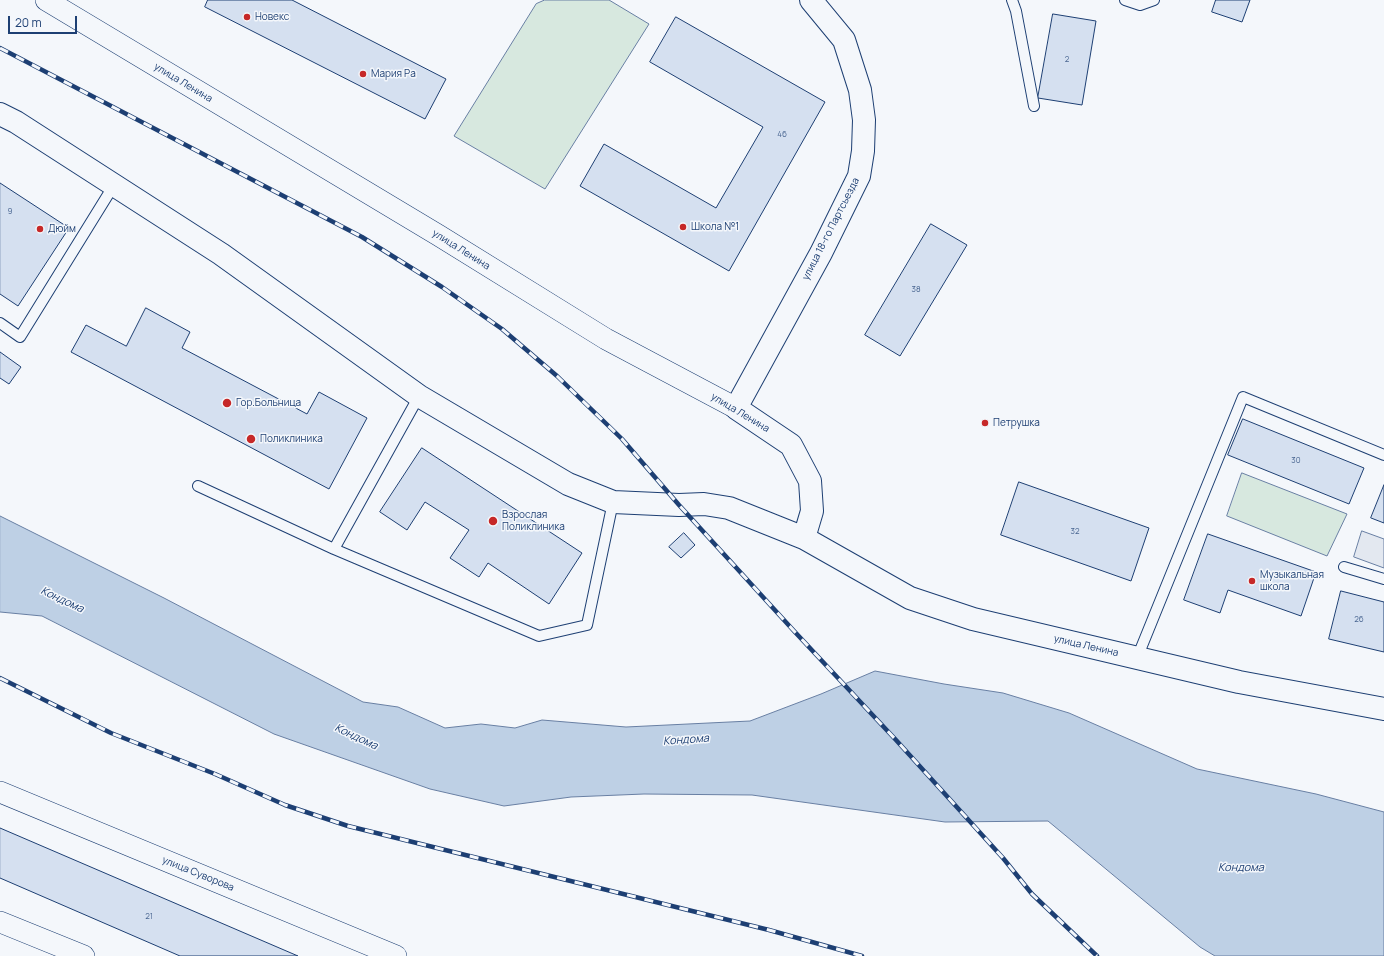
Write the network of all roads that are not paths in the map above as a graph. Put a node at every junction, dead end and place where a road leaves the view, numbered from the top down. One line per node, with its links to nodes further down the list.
1 (46, 0): 11 (street, улица Ленина)
2 (811, 0): 11 (street, улица 18-го Партсьезда)
3 (1012, 0): 6 (lane)
4 (1125, 0): 5 (lane)
5 (1154, 0)
6 (1034, 106)
7 (0, 114): 8 (street, улица Ленина)
8 (114, 186): 9 (lane); 10 (street, улица Ленина)
9 (0, 323)
10 (419, 396): 14 (street, улица Ленина); 16 (lane)
11 (736, 408): 15 (street, улица Ленина)
12 (1384, 455): 19 (lane)
13 (198, 486): 16 (lane)
14 (614, 502): 15 (street, улица Ленина); 16 (lane)
15 (804, 538): 19 (street, улица Ленина)
16 (334, 549)
17 (1344, 567): 18 (lane)
18 (1384, 579)
19 (1138, 658): 20 (street, улица Ленина)
20 (1384, 709)
21 (0, 792): 24 (street, улица Суворова)
22 (0, 922): 23 (street)
23 (84, 956)
24 (396, 956)

